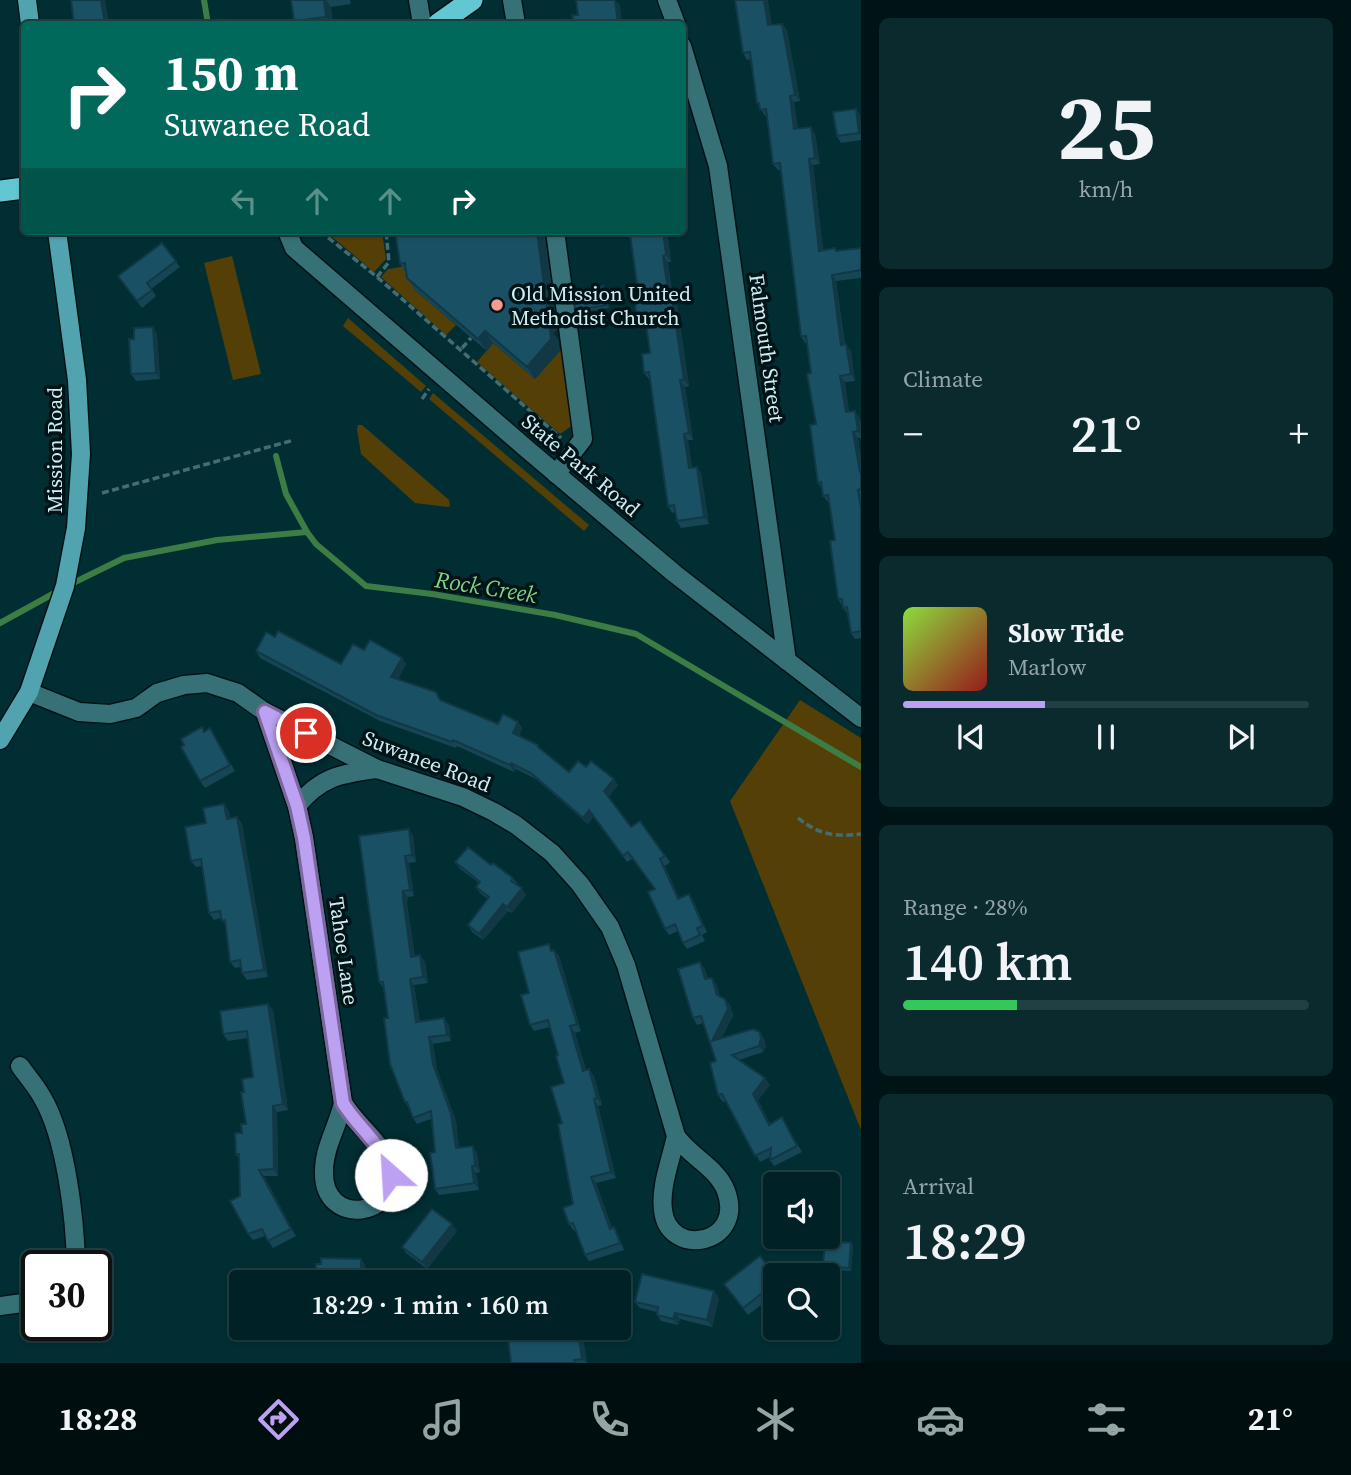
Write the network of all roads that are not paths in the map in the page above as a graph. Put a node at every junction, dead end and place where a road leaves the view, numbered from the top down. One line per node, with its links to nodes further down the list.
1 (27, 0): 6 (main road)
2 (418, 0): 7 (street)
3 (472, 0): 8 (highway)
4 (512, 0): 9 (street)
5 (667, 0): 10 (street)
6 (30, 21)
7 (422, 21)
8 (442, 21)
9 (516, 21)
10 (675, 21)
11 (686, 59): 18 (street, Falmouth Street)
12 (21, 188): 13 (highway)
13 (0, 191)
14 (58, 235): 19 (main road, Mission Road)
15 (289, 235): 17 (street, State Park Road)
16 (556, 235): 17 (street)
17 (556, 474): 18 (street, State Park Road)
18 (787, 662): 21 (street, State Park Road)
19 (32, 684): 20 (street, Suwanee Road); 22 (main road, Mission Road)
20 (265, 712): 23 (street, Suwanee Road); 24 (street, Tahoe Lane)
21 (861, 718)
22 (0, 740)
23 (377, 769): 24 (street); 27 (street, Suwanee Road)
24 (297, 806): 26 (street, Tahoe Lane)
25 (20, 1066): 28 (street)
26 (343, 1103): 26 (street, Tahoe Lane)
27 (676, 1136): 27 (street, Suwanee Road)
28 (74, 1250)
29 (21, 1303): 30 (street)
30 (0, 1306)

